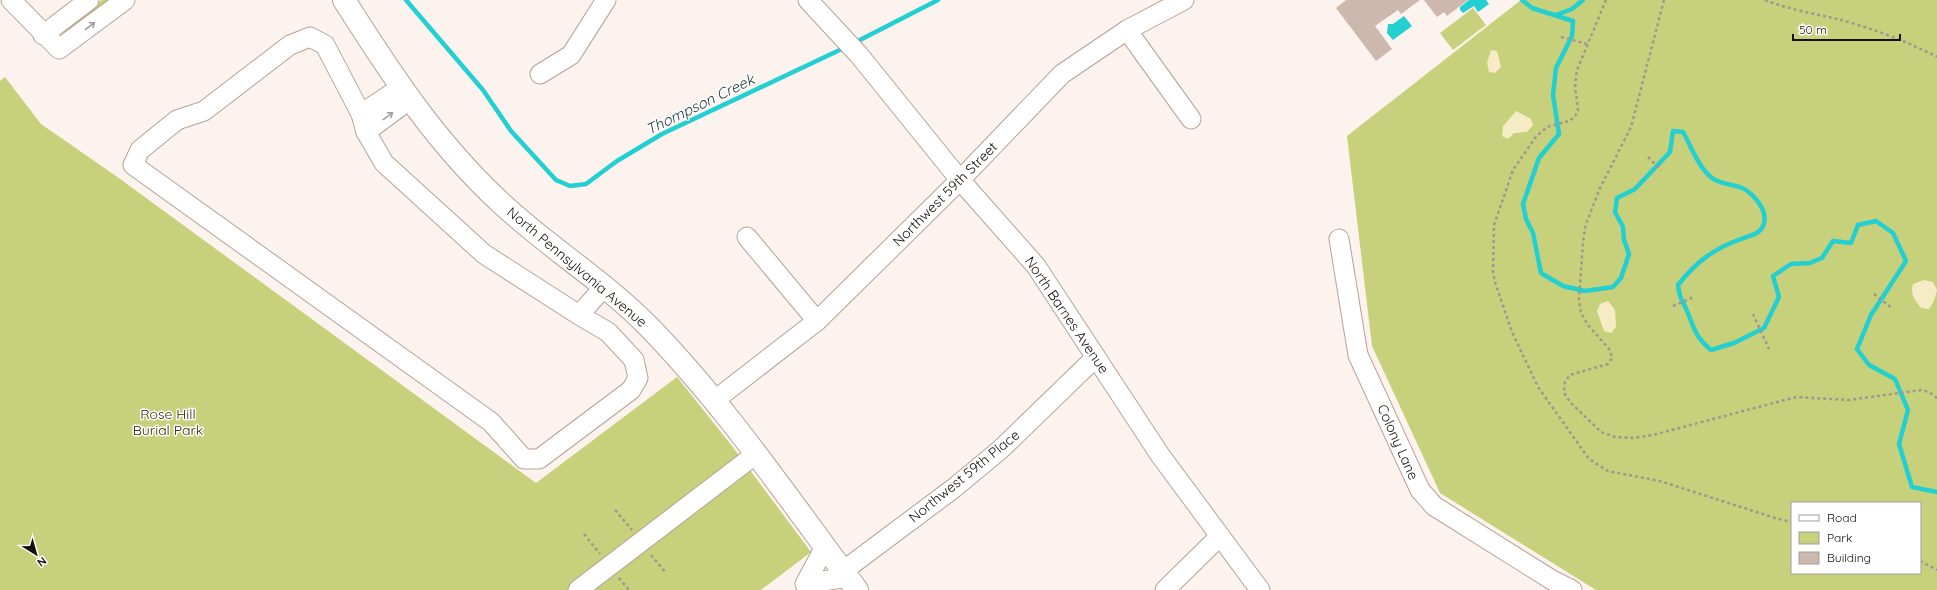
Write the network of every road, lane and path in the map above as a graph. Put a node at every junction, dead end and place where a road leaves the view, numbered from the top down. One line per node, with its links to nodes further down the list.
1 (11, 0): 12 (street)
2 (89, 0): 12 (street)
3 (125, 0): 12 (street, one-way to 3)
4 (344, 0): 17 (main road, North Pennsylvania Avenue)
5 (606, 0): 16 (street)
6 (808, 0): 22 (street, North Barnes Avenue)
7 (1184, 0): 11 (street, Northwest 59th Street)
8 (1606, 0): 14 (path)
9 (1664, 0): 35 (path)
10 (1765, 0): 15 (path)
11 (1127, 30): 18 (street); 22 (street, Northwest 59th Street)
12 (43, 34)
13 (1561, 37): 14 (path)
14 (1587, 44): 38 (path)
15 (1937, 57)
16 (540, 74)
17 (405, 94): 19 (street); 25 (main road, North Pennsylvania Avenue)
18 (1191, 119)
19 (363, 123): 31 (street); 31 (street)
20 (1648, 157): 21 (path)
21 (1661, 170)
22 (960, 180): 32 (street, Northwest 59th Street); 34 (street, North Barnes Avenue)
23 (747, 237): 32 (street)
24 (1339, 239): 44 (street, Colony Lane)
25 (605, 286): 31 (street); 36 (main road, North Pennsylvania Avenue)
26 (1874, 294): 29 (path)
27 (1694, 298): 28 (path)
28 (1673, 306)
29 (1892, 308)
30 (1753, 314): 33 (path)
31 (579, 315)
32 (817, 321): 36 (street, Northwest 59th Street)
33 (1769, 349)
34 (1096, 357): 39 (street, North Barnes Avenue); 43 (street, Northwest 59th Place)
35 (1937, 398)
36 (715, 400): 37 (main road, North Pennsylvania Avenue)
37 (756, 454): 40 (main road, North Pennsylvania Avenue); 46 (street)
38 (1791, 522)
39 (1220, 536): 47 (street); 48 (street, North Barnes Avenue)
40 (825, 547): 43 (main road, North Pennsylvania Avenue); 45 (street)
41 (1921, 562): 42 (path)
42 (1937, 570)
43 (849, 579): 45 (street)
44 (1554, 585): 49 (street, Colony Lane)
45 (801, 587)
46 (578, 590)
47 (1165, 590)
48 (1260, 590)
49 (1572, 590)

